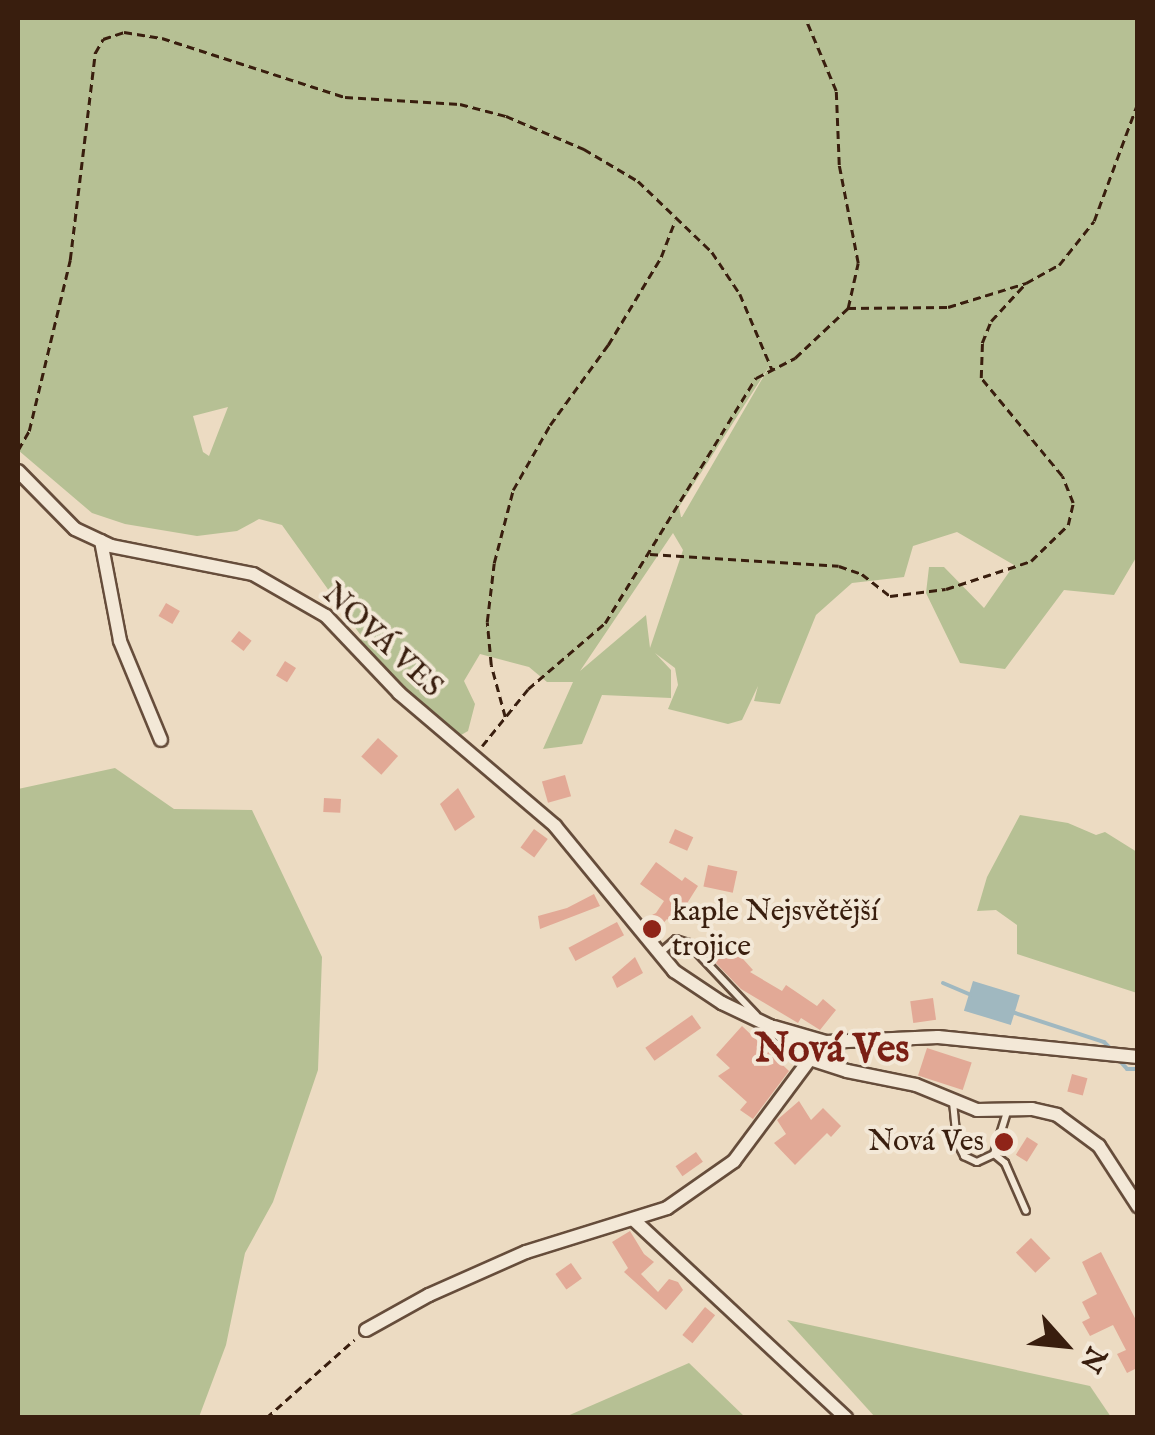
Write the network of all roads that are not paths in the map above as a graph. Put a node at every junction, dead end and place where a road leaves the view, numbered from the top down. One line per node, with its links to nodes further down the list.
1 (18, 471): 2 (street, NOVÁ VES)
2 (101, 541): 3 (street); 4 (street, NOVÁ VES)
3 (161, 740)
4 (659, 954): 5 (street, NOVÁ VES); 5 (lane, NOVÁ VES)
5 (767, 1025): 6 (street, NOVÁ VES); 7 (street, NOVÁ VES)
6 (1138, 1057)
7 (810, 1059): 8 (street, NOVÁ VES); 14 (street)
8 (953, 1100): 9 (street, NOVÁ VES); 10 (lane)
9 (1006, 1112): 10 (lane); 11 (street, NOVÁ VES)
10 (994, 1154): 13 (lane)
11 (1132, 1187): 12 (street, NOVÁ VES)
12 (1138, 1206)
13 (1026, 1211)
14 (635, 1221): 15 (street); 16 (street)
15 (366, 1330)
16 (846, 1418)

